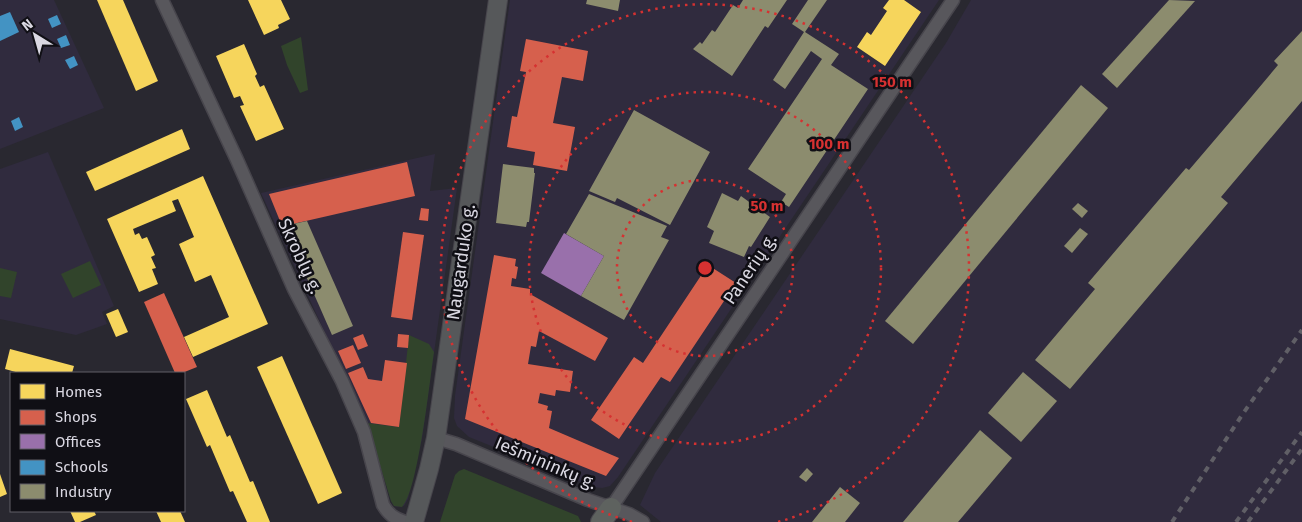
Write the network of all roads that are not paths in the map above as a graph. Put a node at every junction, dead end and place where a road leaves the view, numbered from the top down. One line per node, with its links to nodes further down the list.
1 (162, 0): 6 (street, Skroblų g.)
2 (498, 0): 4 (main road, Naugarduko g.)
3 (953, 0): 5 (street, Panerių g.)
4 (436, 438): 5 (street, Iešmininkų g.); 7 (main road, Naugarduko g.)
5 (606, 515): 8 (street, Iešmininkų g.)
6 (405, 522)
7 (414, 522)
8 (643, 522)

